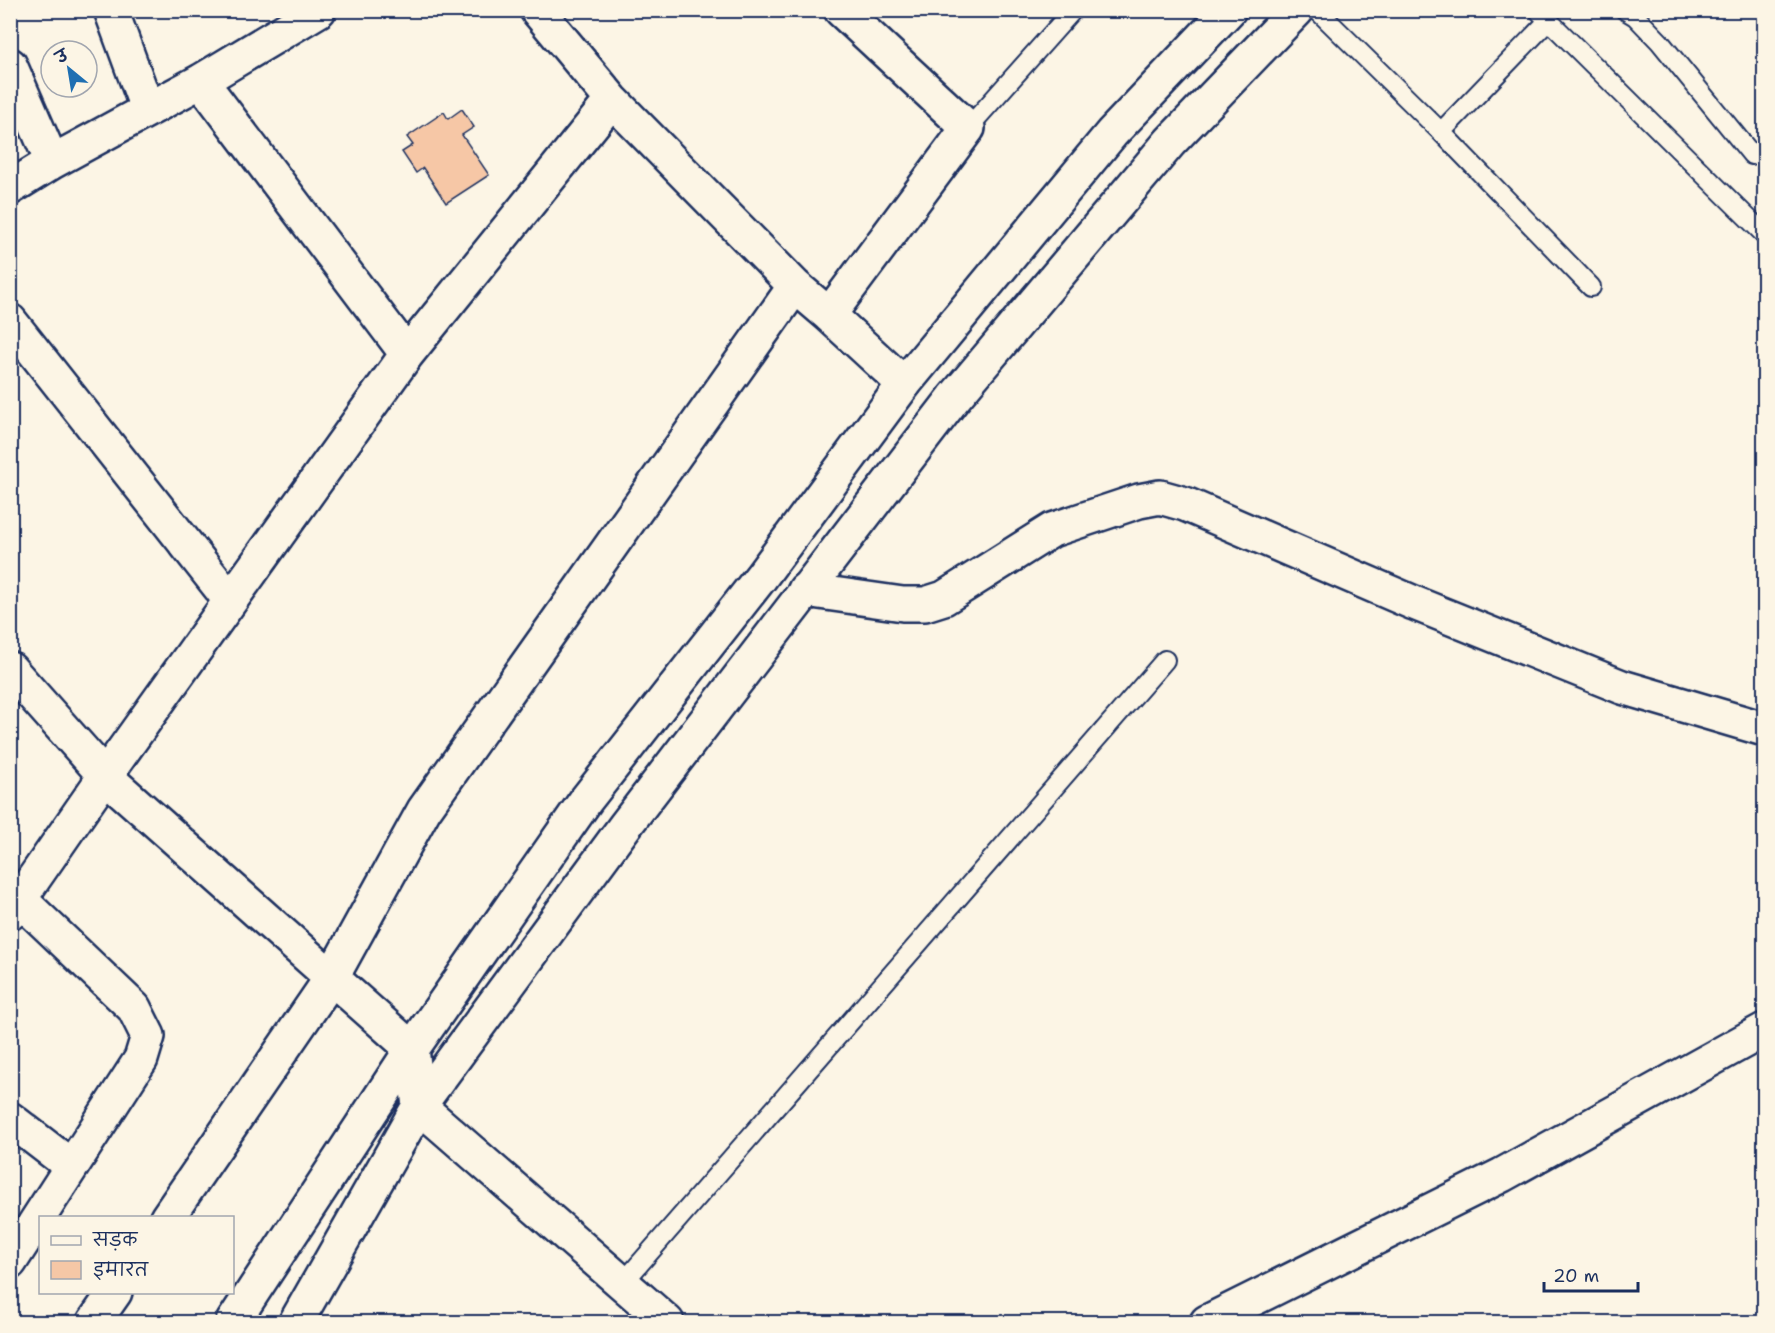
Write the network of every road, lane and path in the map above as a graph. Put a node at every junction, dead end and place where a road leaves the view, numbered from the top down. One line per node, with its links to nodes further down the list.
1 (111, 10): 14 (street)
2 (319, 10): 12 (street)
3 (537, 10): 13 (street)
4 (840, 10): 15 (street)
5 (1073, 10): 15 (lane)
6 (1229, 10): 26 (street)
7 (1297, 10): 27 (street)
8 (1317, 10): 16 (lane)
9 (1625, 10): 17 (lane)
10 (1543, 16): 16 (lane); 20 (lane)
11 (10, 65): 18 (street)
12 (201, 81): 14 (street); 25 (street)
13 (612, 100): 21 (street); 25 (street)
14 (147, 108): 18 (street)
15 (968, 128): 23 (street)
16 (1441, 132): 22 (lane)
17 (1752, 155)
18 (52, 162): 19 (street)
19 (10, 188)
20 (1764, 234)
21 (795, 286): 23 (street); 34 (street)
22 (1591, 287)
23 (829, 315): 26 (street)
24 (10, 321): 28 (street)
25 (407, 354): 28 (street)
26 (904, 384): 36 (street)
27 (805, 590): 31 (street); 37 (street)
28 (230, 600): 32 (street)
29 (1165, 660): 44 (lane)
30 (10, 669): 32 (street)
31 (1764, 729)
32 (105, 776): 33 (street); 34 (street)
33 (14, 901): 39 (street)
34 (332, 977): 36 (street); 42 (street)
35 (1764, 1030): 50 (street)
36 (412, 1049): 37 (street); 47 (street)
37 (419, 1106): 44 (street); 48 (street)
38 (10, 1119): 39 (street)
39 (71, 1166): 41 (street)
40 (39, 1216): 43 (street)
41 (39, 1216)
42 (167, 1216)
43 (10, 1262)
44 (622, 1284): 49 (street)
45 (114, 1294): 46 (street)
46 (94, 1323)
47 (233, 1323)
48 (296, 1323)
49 (667, 1323)
50 (1207, 1323)

